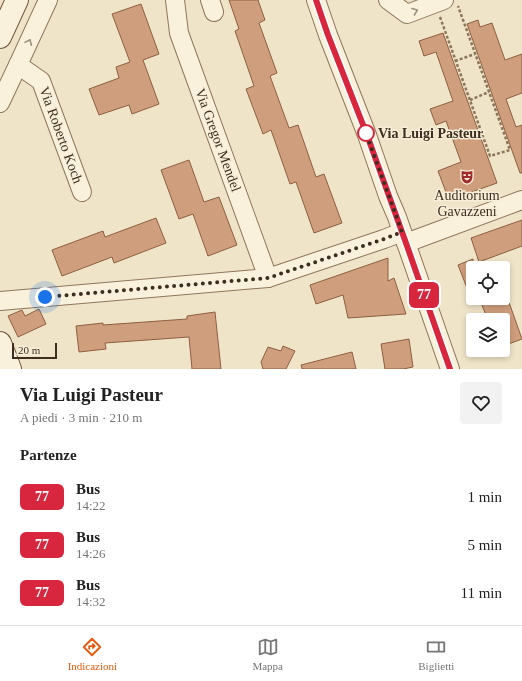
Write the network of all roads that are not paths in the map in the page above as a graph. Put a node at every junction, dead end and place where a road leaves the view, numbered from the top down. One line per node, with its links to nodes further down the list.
1 (17, 0): 7 (main road)
2 (48, 0): 8 (street, one-way to 2)
3 (175, 0): 13 (street, Via Gregor Mendel)
4 (388, 0): 6 (street, one-way to 6)
5 (321, 1): 12 (street)
6 (439, 2)
7 (0, 37)
8 (18, 65): 9 (street); 10 (street, Via Roberto Koch)
9 (0, 103)
10 (82, 192)
11 (522, 200): 12 (street)
12 (404, 237): 13 (street); 17 (street)
13 (268, 278): 14 (street)
14 (0, 301)
15 (0, 343): 16 (main road)
16 (10, 369)
17 (450, 369)

